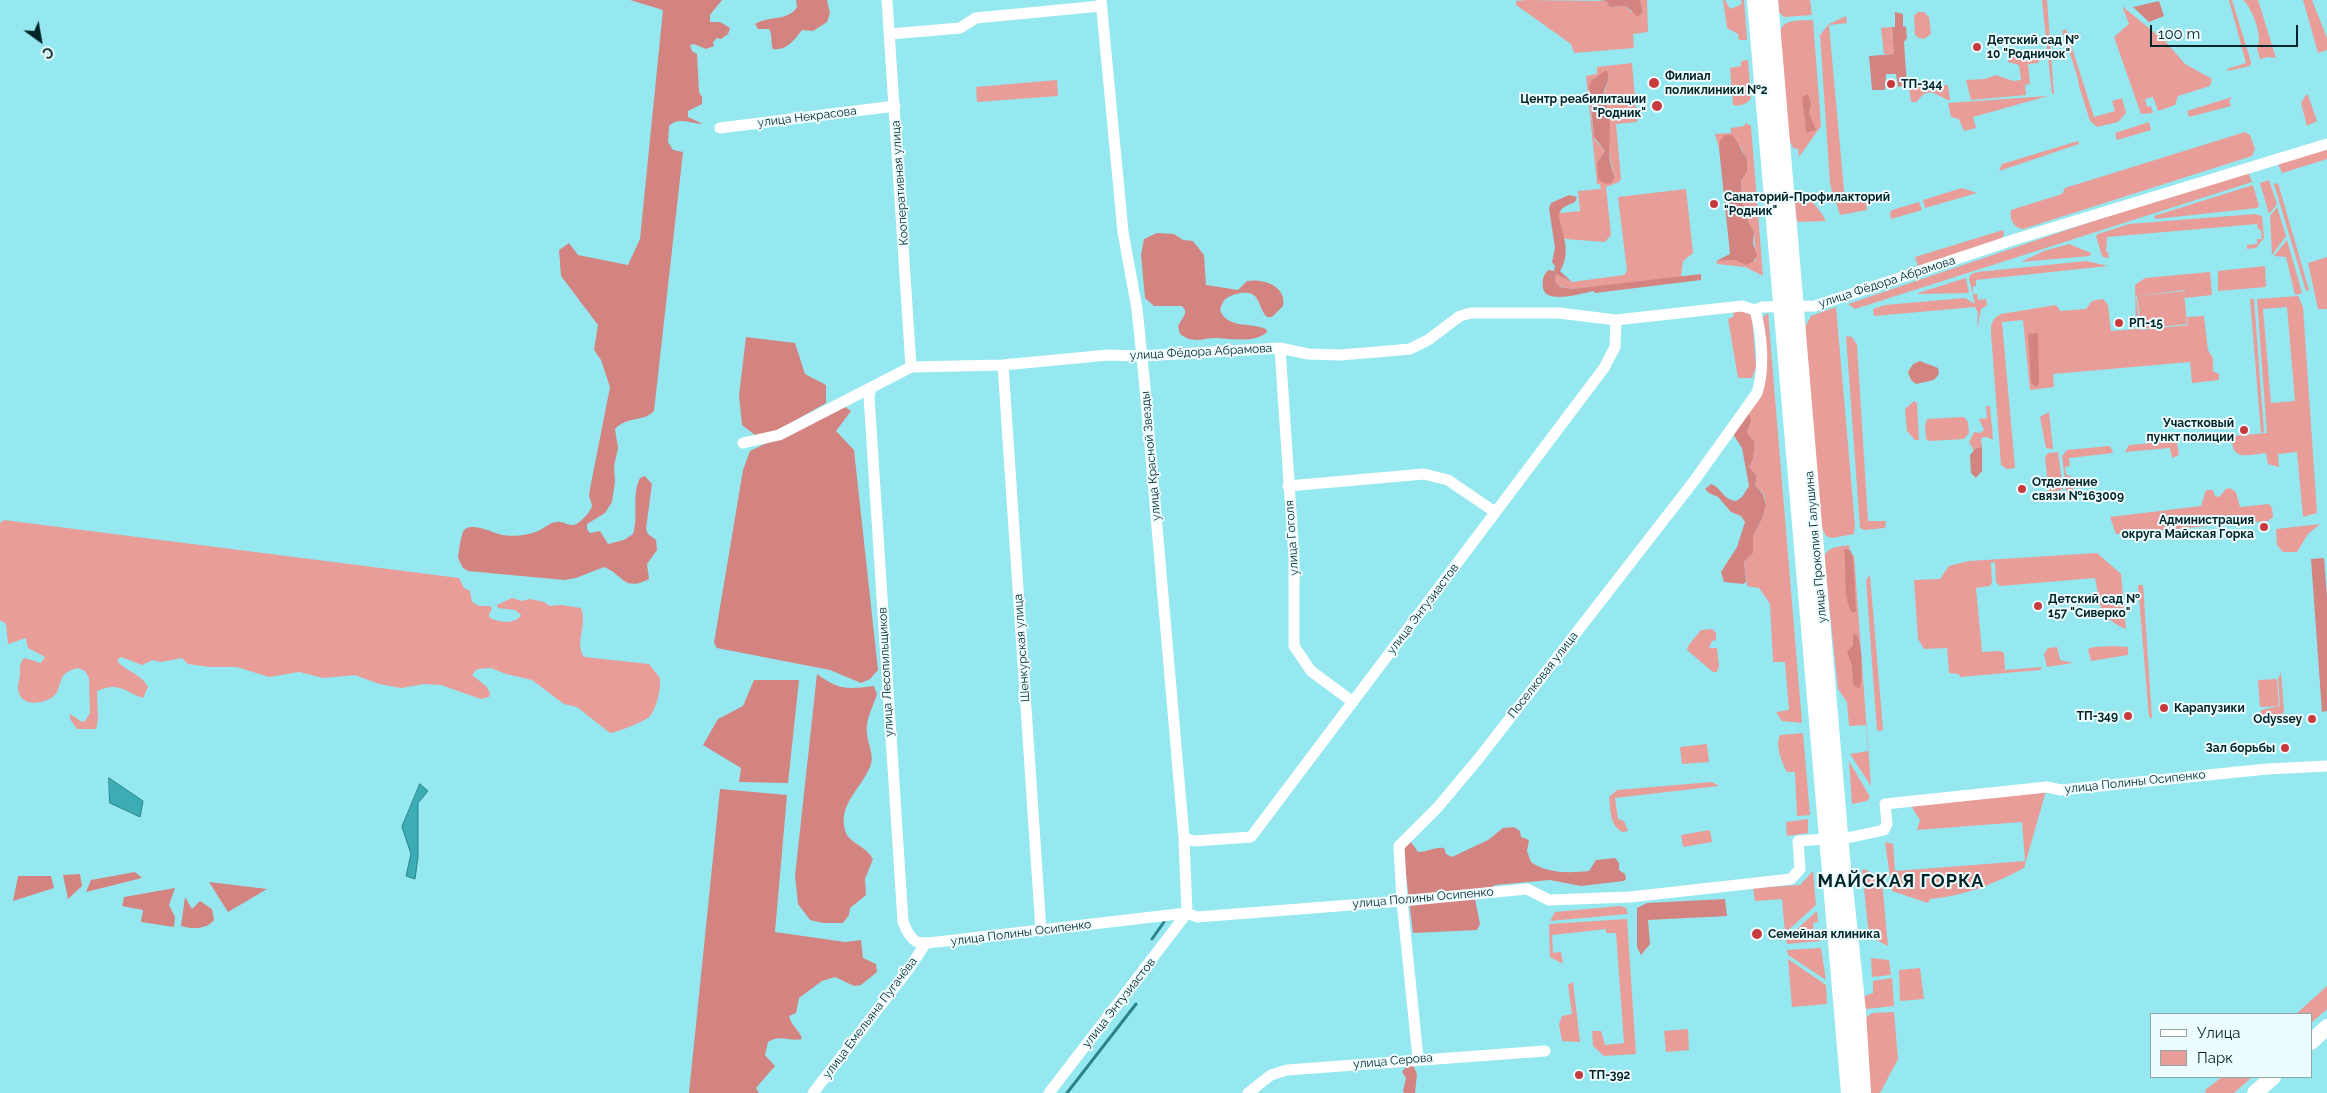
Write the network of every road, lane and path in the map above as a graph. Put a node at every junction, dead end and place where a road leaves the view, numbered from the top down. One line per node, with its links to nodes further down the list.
1 (888, 0): 5 (street, Кооперативная улица)
2 (1756, 0): 9 (main road, улица Прокопия Галушина)
3 (1770, 0): 9 (main road, улица Прокопия Галушина)
4 (1101, 3): 5 (street); 13 (street, улица Красной Звезды)
5 (890, 34): 6 (street, Кооперативная улица)
6 (895, 106): 7 (street, улица Некрасова); 15 (street, Кооперативная улица)
7 (720, 128)
8 (2327, 144): 9 (street, улица Фёдора Абрамова)
9 (1789, 307): 10 (street, улица Фёдора Абрамова); 22 (main road, улица Прокопия Галушина)
10 (1755, 310): 11 (street, улица Фёдора Абрамова); 24 (street, Поселковая улица)
11 (1616, 320): 12 (street, улица Фёдора Абрамова); 19 (street, улица Энтузиастов)
12 (1280, 348): 13 (street, улица Фёдора Абрамова); 18 (street, улица Гоголя)
13 (1142, 356): 14 (street, улица Фёдора Абрамова); 23 (street, улица Красной Звезды)
14 (1003, 365): 15 (street, улица Фёдора Абрамова); 26 (street, Шенкурская улица)
15 (911, 367): 16 (street, улица Фёдора Абрамова)
16 (870, 388): 17 (street, улица Фёдора Абрамова); 27 (street, улица Лесопильщиков)
17 (743, 443)
18 (1288, 486): 19 (street); 20 (street, улица Гоголя)
19 (1495, 512): 20 (street, улица Энтузиастов)
20 (1353, 702): 23 (street, улица Энтузиастов)
21 (2327, 766): 22 (street, улица Полины Осипенко)
22 (1834, 837): 24 (street, улица Полины Осипенко); 36 (main road, улица Прокопия Галушина); 37 (main road, улица Прокопия Галушина)
23 (1184, 838): 25 (street, улица Красной Звезды)
24 (1402, 901): 25 (street, улица Полины Осипенко); 31 (street, Поселковая улица)
25 (1187, 913): 26 (street, улица Полины Осипенко); 34 (street, улица Энтузиастов)
26 (1041, 931): 27 (street, улица Полины Осипенко)
27 (926, 943): 33 (street, улица Емельяна Пугачёва)
28 (2327, 1028): 29 (main road)
29 (2312, 1041)
30 (1545, 1051): 31 (street, улица Серова)
31 (1418, 1058): 35 (street, улица Серова)
32 (2272, 1078): 38 (main road)
33 (813, 1093)
34 (1049, 1093)
35 (1248, 1093)
36 (1849, 1093)
37 (1863, 1093)
38 (2255, 1093)

